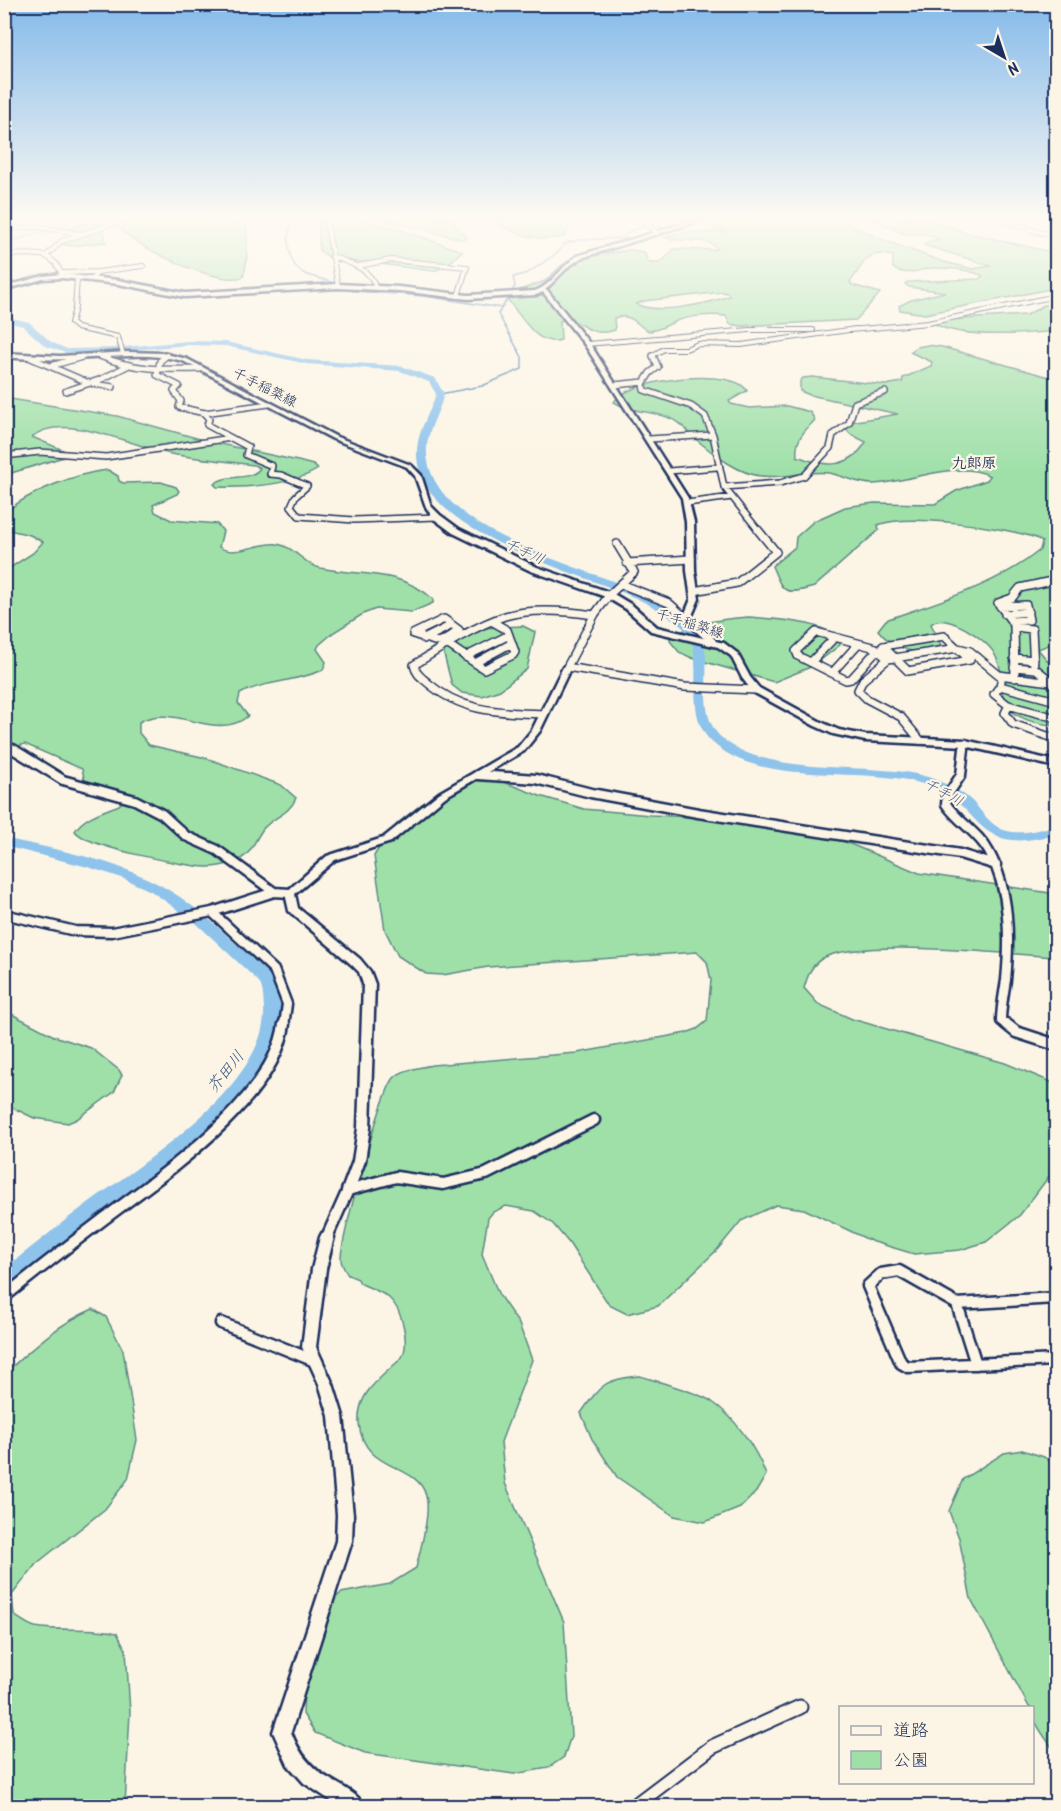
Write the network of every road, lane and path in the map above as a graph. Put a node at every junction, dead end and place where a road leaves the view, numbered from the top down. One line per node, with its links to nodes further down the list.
1 (75, 304): 8 (street)
2 (555, 304): 6 (main road)
3 (1025, 304): 4 (street)
4 (856, 330): 5 (street); 7 (street)
5 (695, 336): 6 (street); 7 (street)
6 (587, 344): 20 (main road)
7 (698, 344): 18 (street)
8 (123, 350): 10 (main road, 千手稲築線); 11 (main road, 千手稲築線)
9 (4, 355): 13 (main road, 千手稲築線)
10 (167, 355): 16 (main road, 千手稲築線); 17 (street)
11 (100, 356): 12 (main road, 千手稲築線); 14 (street)
12 (82, 357): 13 (main road, 千手稲築線); 15 (street)
13 (31, 358): 15 (street)
14 (130, 365): 17 (street); 19 (street)
15 (51, 366): 19 (street)
16 (201, 369): 17 (street); 24 (main road, 千手稲築線)
17 (158, 370): 25 (street)
18 (644, 382): 20 (street); 26 (street)
19 (87, 384): 21 (street); 22 (street)
20 (614, 385): 28 (main road)
21 (120, 390)
22 (66, 391)
23 (885, 392): 32 (street)
24 (269, 404): 25 (street); 35 (main road, 千手稲築線)
25 (204, 413): 27 (street)
26 (713, 435): 28 (street); 30 (street)
27 (231, 438): 29 (street); 35 (street)
28 (649, 439): 31 (main road)
29 (4, 456)
30 (717, 467): 31 (street); 32 (street)
31 (669, 471): 34 (main road)
32 (724, 487): 33 (street)
33 (732, 497): 34 (street); 41 (street)
34 (687, 503): 37 (main road)
35 (436, 517): 42 (main road, 千手稲築線)
36 (617, 544): 38 (street)
37 (690, 559): 38 (street); 41 (main road)
38 (627, 563): 40 (street)
39 (1056, 580): 43 (street)
40 (623, 586): 42 (street); 47 (street)
41 (694, 591): 47 (main road)
42 (610, 594): 46 (street); 55 (main road, 千手稲築線)
43 (999, 606): 44 (street); 45 (street)
44 (1028, 612): 45 (street); 49 (street)
45 (1005, 614): 49 (street)
46 (594, 615): 48 (street); 74 (street)
47 (687, 618): 55 (street)
48 (493, 621): 51 (street); 57 (street)
49 (1012, 624): 58 (street); 61 (street)
50 (452, 625): 54 (street); 54 (street); 57 (street)
51 (509, 635): 67 (street); 67 (street)
52 (835, 637): 59 (street); 71 (street); 71 (street)
53 (928, 638): 56 (street); 62 (street); 64 (street)
54 (424, 639): 57 (street)
55 (707, 640): 85 (main road, 千手稲築線)
56 (913, 641): 60 (street); 65 (street)
57 (449, 642): 67 (street); 92 (street)
58 (1014, 642): 61 (street); 68 (street)
59 (858, 644): 63 (street); 78 (street)
60 (898, 644): 66 (street); 69 (street)
61 (1034, 645): 70 (street)
62 (958, 648): 64 (street); 72 (street); 79 (street)
63 (877, 650): 69 (street); 78 (street)
64 (940, 650): 65 (street); 72 (street)
65 (925, 653): 66 (street); 73 (street)
66 (909, 656): 69 (street); 76 (street)
67 (465, 657)
68 (1014, 658): 70 (street); 75 (street)
69 (891, 659): 76 (street); 95 (street)
70 (1034, 660): 77 (street)
71 (811, 662): 78 (street)
72 (953, 663): 73 (street)
73 (938, 666): 76 (street)
74 (567, 667): 83 (street); 92 (main road)
75 (1014, 667): 77 (street); 80 (street)
76 (921, 668)
77 (1034, 669): 81 (street)
78 (831, 673)
79 (999, 675): 80 (street); 82 (street)
80 (1015, 678): 81 (street)
81 (1054, 684)
82 (1000, 686): 84 (street); 89 (street)
83 (691, 688): 85 (street)
84 (1011, 689): 86 (street); 89 (street)
85 (756, 690): 95 (main road, 千手稲築線)
86 (1029, 694): 87 (street); 90 (street)
87 (1048, 699): 88 (street); 91 (street)
88 (1056, 701)
89 (1006, 703): 90 (street); 94 (street)
90 (1019, 708): 91 (street)
91 (1038, 713): 93 (street)
92 (544, 714): 99 (main road)
93 (1056, 718)
94 (1056, 739)
95 (920, 740): 96 (main road, 千手稲築線)
96 (965, 743): 98 (main road, 千手稲築線); 100 (street)
97 (4, 744): 101 (street)
98 (1056, 764)
99 (478, 775): 100 (street); 102 (main road)
100 (996, 866): 105 (street)
101 (274, 892): 102 (street); 103 (street)
102 (290, 893): 107 (main road)
103 (212, 912): 104 (street); 109 (street)
104 (4, 914)
105 (1056, 1045)
106 (594, 1120): 107 (street)
107 (348, 1190): 108 (street)
108 (327, 1237): 114 (main road)
109 (4, 1297)
110 (1056, 1298): 111 (street)
111 (957, 1304): 115 (street); 115 (street)
112 (221, 1323): 114 (street)
113 (1056, 1359): 115 (street)
114 (315, 1361): 117 (main road)
115 (976, 1364)
116 (800, 1707): 118 (street)
117 (355, 1806)
118 (634, 1806)

